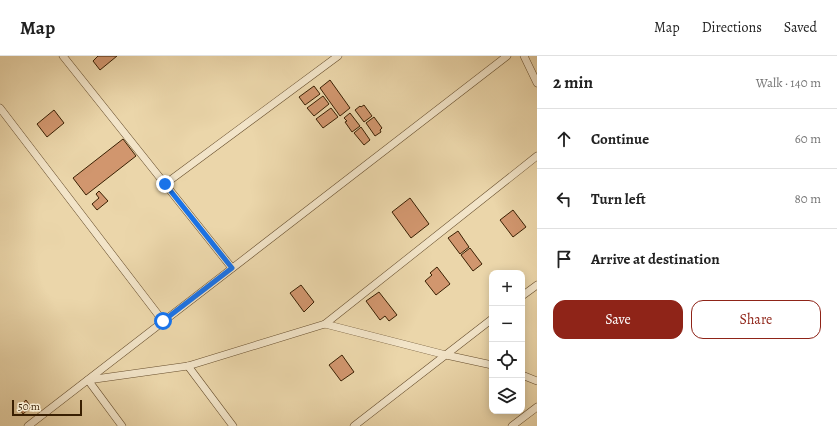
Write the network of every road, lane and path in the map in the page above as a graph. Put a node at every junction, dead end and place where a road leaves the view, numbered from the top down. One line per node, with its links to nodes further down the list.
1 (63, 56): 8 (street)
2 (338, 56): 8 (street)
3 (507, 56): 9 (street)
4 (524, 56): 5 (street)
5 (537, 83)
6 (0, 108): 12 (street)
7 (537, 156): 14 (street)
8 (165, 184): 9 (street)
9 (232, 268): 12 (street)
10 (537, 285): 11 (street)
11 (525, 294)
12 (163, 321): 19 (street)
13 (489, 322): 15 (street)
14 (325, 324): 15 (street); 17 (street)
15 (446, 355): 16 (street); 25 (street)
16 (489, 364)
17 (188, 366): 19 (street); 24 (street)
18 (525, 376): 20 (street)
19 (88, 380): 22 (street); 23 (street)
20 (537, 381)
21 (537, 407): 26 (street)
22 (28, 426)
23 (122, 426)
24 (233, 426)
25 (354, 426)
26 (512, 426)

